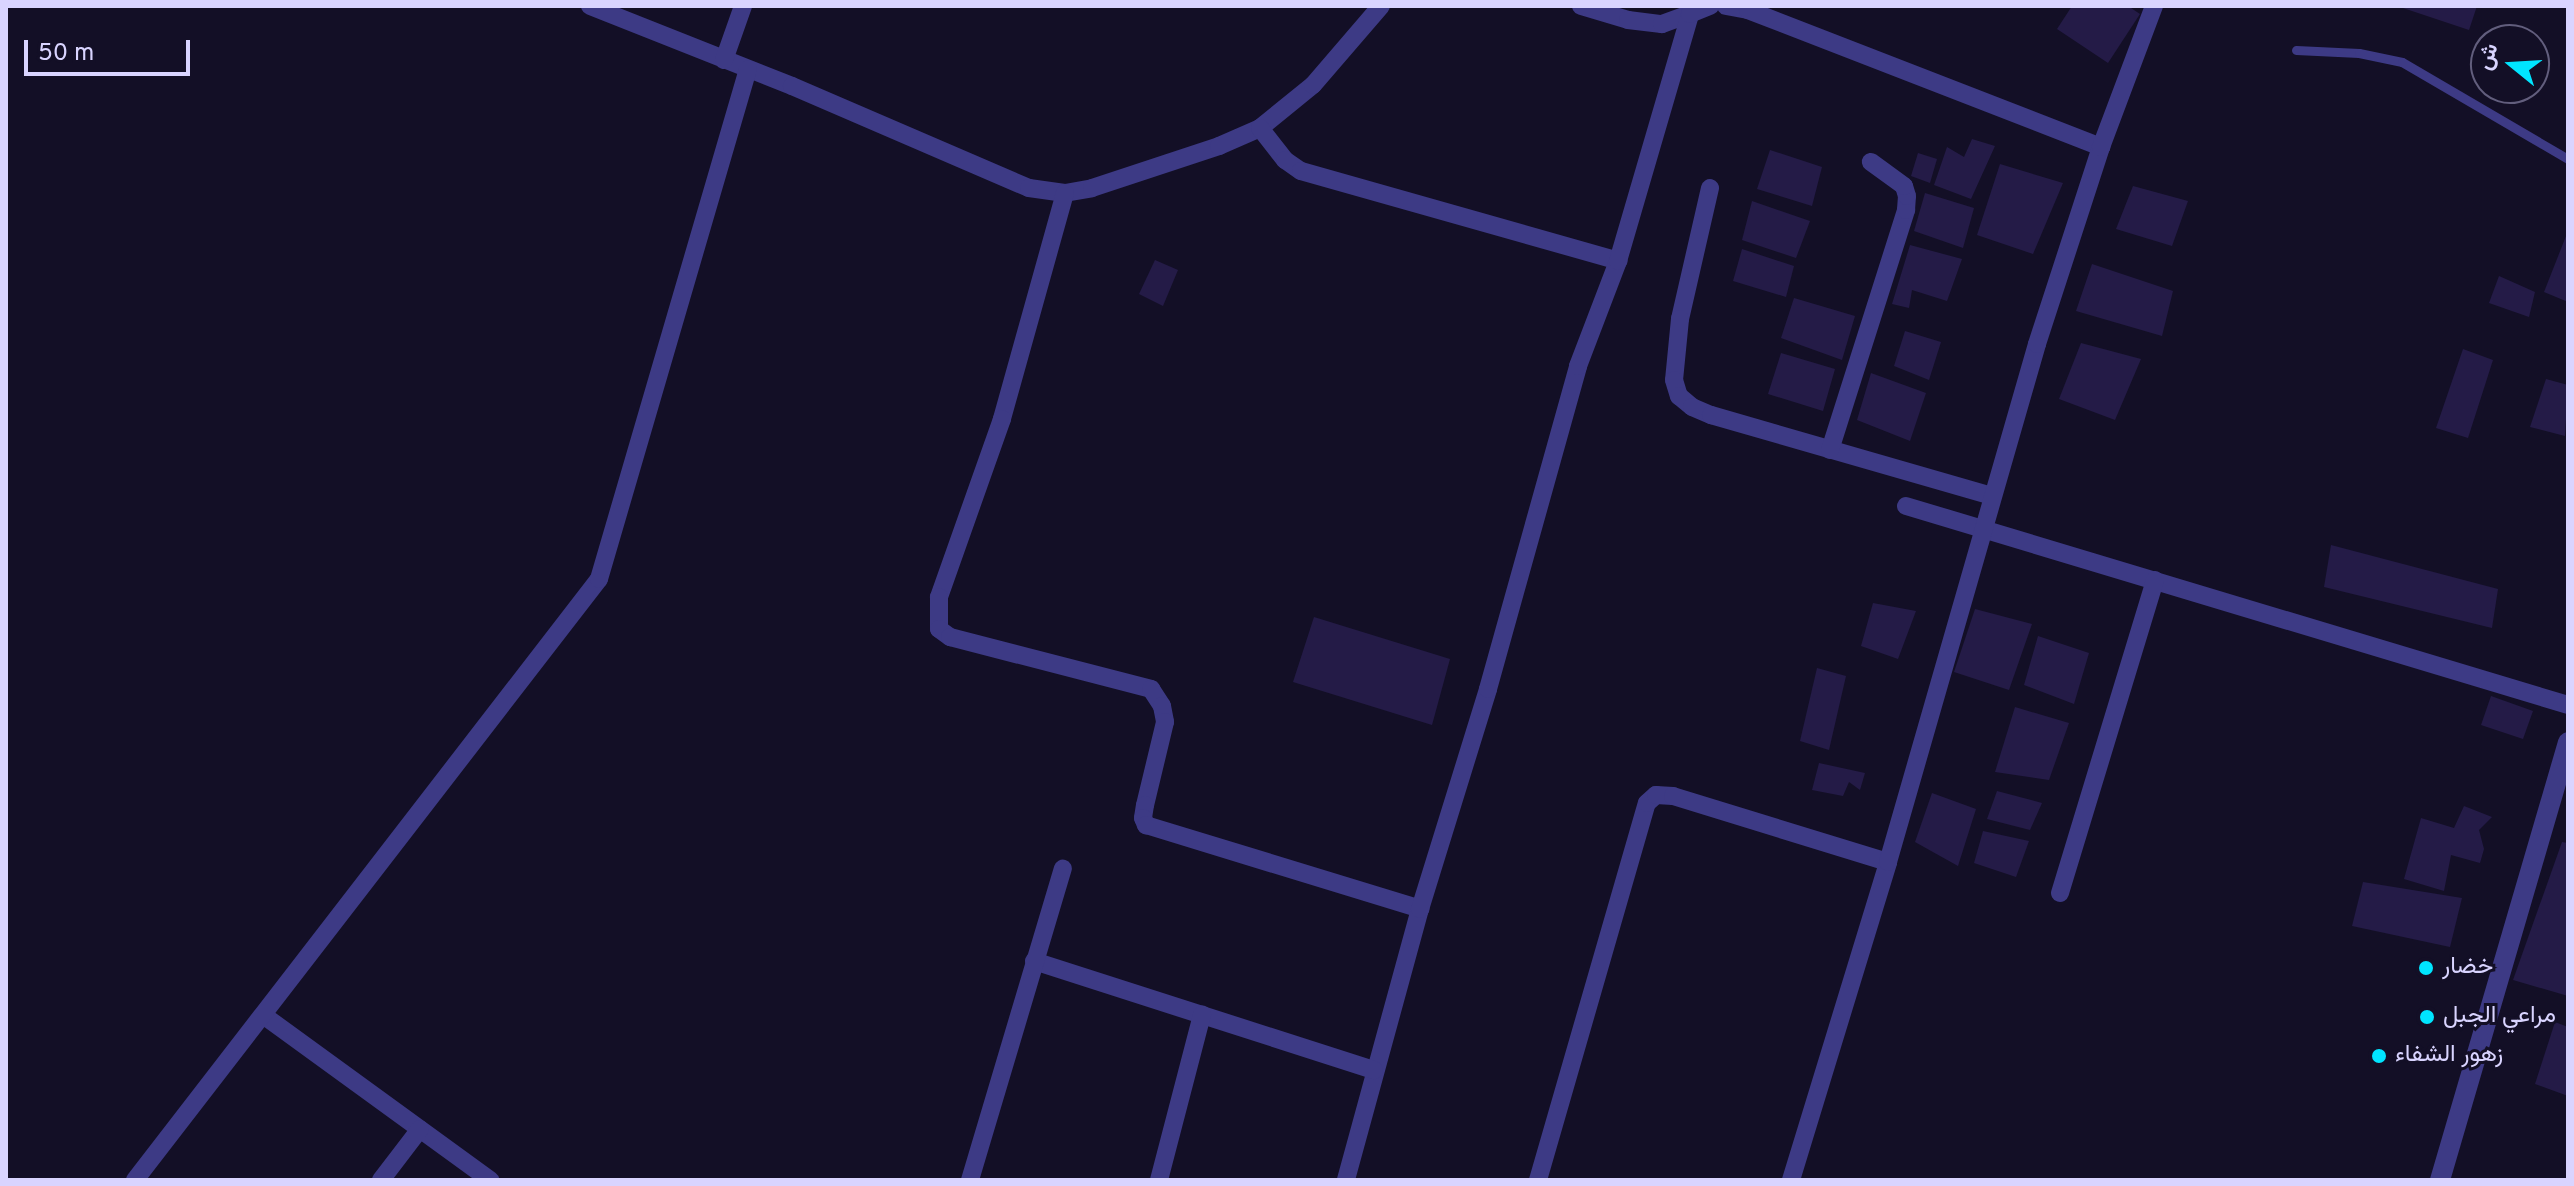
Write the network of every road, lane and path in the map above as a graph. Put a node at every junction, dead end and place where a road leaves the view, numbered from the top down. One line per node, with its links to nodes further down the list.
1 (590, 6): 10 (street)
2 (743, 6): 10 (street)
3 (1381, 6): 12 (street)
4 (1581, 6): 8 (street)
5 (1710, 6): 8 (street)
6 (1726, 6): 13 (street)
7 (2154, 6): 13 (street)
8 (1691, 10): 18 (street)
9 (2296, 50): 14 (lane)
10 (724, 60): 11 (street)
11 (748, 69): 17 (street); 31 (street)
12 (1260, 128): 17 (street); 18 (street)
13 (2101, 147): 20 (street)
14 (2568, 159)
15 (1871, 162): 19 (street)
16 (1710, 188): 19 (street)
17 (1065, 193): 29 (street)
18 (1618, 261): 29 (street)
19 (1830, 450): 20 (street)
20 (1992, 496): 22 (street)
21 (1906, 506): 22 (street)
22 (1982, 527): 23 (street); 26 (street)
23 (2155, 580): 24 (street); 28 (street)
24 (2568, 705)
25 (2568, 742): 43 (street)
26 (1888, 862): 41 (street); 42 (street)
27 (1063, 869): 30 (street)
28 (2060, 893)
29 (1420, 909): 33 (street)
30 (1034, 961): 32 (street); 38 (street)
31 (263, 1015): 34 (street); 35 (street)
32 (1202, 1015): 33 (street); 39 (street)
33 (1374, 1070): 40 (street)
34 (420, 1129): 36 (street); 37 (street)
35 (135, 1180)
36 (381, 1180)
37 (490, 1180)
38 (970, 1180)
39 (1159, 1180)
40 (1346, 1180)
41 (1538, 1180)
42 (1791, 1180)
43 (2440, 1180)

